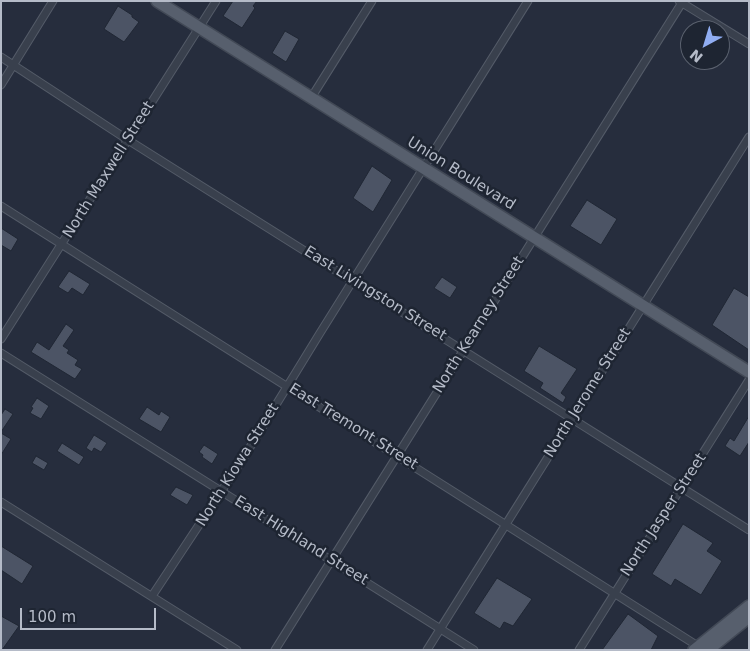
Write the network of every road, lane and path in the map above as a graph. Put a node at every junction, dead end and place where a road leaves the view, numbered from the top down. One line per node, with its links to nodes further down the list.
1 (53, 1): 10 (street)
2 (157, 1): 7 (main road, Union Boulevard)
3 (216, 1): 7 (street, North Maxwell Street)
4 (372, 1): 12 (street)
5 (528, 1): 15 (street, North Kiowa Street)
6 (681, 2): 8 (street); 17 (street, North Kearney Street)
7 (200, 28): 12 (main road, Union Boulevard); 14 (street, North Maxwell Street)
8 (748, 42)
9 (1, 57): 10 (street, East Livingston Street)
10 (13, 65): 11 (street); 14 (street, East Livingston Street)
11 (1, 84)
12 (311, 98): 15 (main road, Union Boulevard)
13 (749, 137): 20 (street, North Jerome Street)
14 (128, 140): 18 (street, North Maxwell Street); 19 (street, East Livingston Street)
15 (423, 168): 17 (main road, Union Boulevard); 19 (street, North Kiowa Street)
16 (1, 206): 18 (street, East Tremont Street)
17 (534, 238): 20 (main road, Union Boulevard); 22 (street, North Kearney Street)
18 (62, 245): 21 (street, North Maxwell Street); 26 (street, East Tremont Street)
19 (352, 280): 22 (street, East Livingston Street); 26 (street, North Kiowa Street)
20 (642, 306): 24 (main road, Union Boulevard); 27 (street, North Jerome Street)
21 (1, 339)
22 (463, 350): 27 (street, East Livingston Street); 28 (street, North Kearney Street)
23 (1, 353): 30 (street, East Highland Street)
24 (749, 372)
25 (749, 380): 29 (street, North Jasper Street)
26 (287, 386): 28 (street, East Tremont Street); 30 (street, North Kiowa Street)
27 (572, 418): 29 (street, East Livingston Street); 32 (street, North Jerome Street)
28 (397, 455): 32 (street, East Tremont Street); 34 (street, North Kearney Street)
29 (682, 488): 33 (street, East Livingston Street); 35 (street, North Jasper Street)
30 (222, 491): 34 (street, East Highland Street); 36 (street, North Kiowa Street)
31 (1, 502): 36 (street)
32 (506, 523): 35 (street, East Tremont Street); 39 (street, North Jerome Street)
33 (749, 530)
34 (331, 560): 39 (street, East Highland Street); 42 (street, North Kearney Street)
35 (614, 592): 40 (street, East Tremont Street); 45 (street, North Jasper Street)
36 (152, 596): 41 (street)
37 (749, 606): 40 (main road)
38 (749, 617): 40 (main road)
39 (440, 628): 43 (street, North Jerome Street); 44 (street, East Highland Street)
40 (701, 649)
41 (237, 650)
42 (275, 650)
43 (427, 650)
44 (474, 650)
45 (579, 650)

